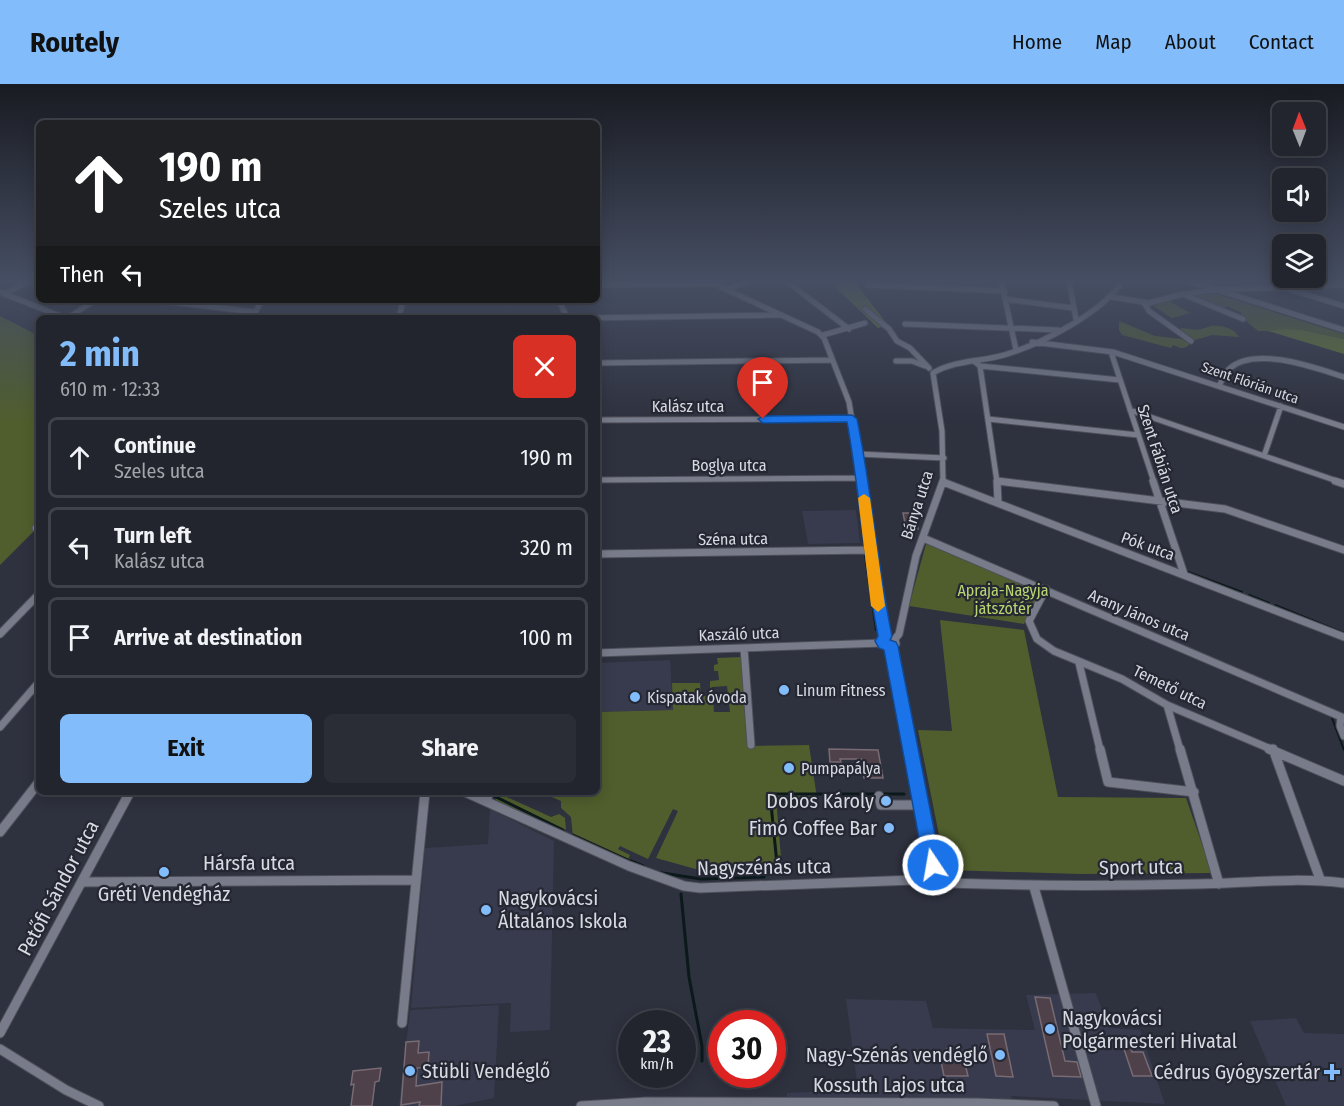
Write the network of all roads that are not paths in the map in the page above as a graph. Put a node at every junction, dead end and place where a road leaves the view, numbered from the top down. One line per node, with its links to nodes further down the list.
1 (809, 328): 10 (street)
2 (853, 328): 7 (street)
3 (887, 328): 20 (street)
4 (982, 328): 8 (street)
5 (1062, 328): 9 (street)
6 (1172, 328): 11 (street)
7 (849, 329): 10 (street)
8 (1009, 329): 9 (street); 13 (street)
9 (1058, 330): 12 (street)
10 (823, 335): 15 (street)
11 (1191, 341)
12 (1032, 342): 13 (street); 14 (street, Szent Flórián utca)
13 (1016, 350): 17 (street)
14 (1113, 352): 22 (street, Szent Fábián utca); 23 (street, Szent Flórián utca)
15 (832, 360): 18 (street); 26 (street)
16 (896, 361): 20 (street)
17 (974, 361): 19 (street); 20 (street)
18 (600, 363)
19 (980, 366): 22 (street); 27 (street)
20 (931, 373): 33 (street, Bánya utca)
21 (1344, 377): 23 (street)
22 (1120, 380): 25 (street, Szent Fábián utca)
23 (1219, 386): 24 (street, Szent Flórián utca)
24 (1281, 406): 29 (street, Szent Flórián utca); 32 (street)
25 (1130, 410): 30 (street, Szent Fábián utca); 32 (street)
26 (852, 419): 28 (street, Kalász utca); 31 (street)
27 (988, 419): 30 (street); 36 (street)
28 (600, 420)
29 (1344, 427)
30 (1138, 435): 39 (street, Szent Fábián utca)
31 (858, 454): 33 (street); 34 (street)
32 (1264, 456): 38 (street)
33 (944, 458): 37 (street, Bánya utca)
34 (862, 478): 35 (street, Boglya utca); 42 (street)
35 (600, 480)
36 (997, 481): 39 (street); 40 (street)
37 (943, 482): 40 (street, Pók utca); 41 (street, Bánya utca)
38 (1344, 484)
39 (1159, 500): 43 (street); 45 (street, Szent Fábián utca)
40 (998, 502): 45 (street, Pók utca)
41 (923, 538): 46 (street, Arany János utca); 50 (street, Bánya utca)
42 (870, 550): 44 (street, Széna utca); 50 (street)
43 (1344, 550)
44 (600, 554)
45 (1184, 574): 49 (street, Pók utca)
46 (1046, 589): 53 (street, Temető utca); 58 (street, Arany János utca)
47 (36, 597): 48 (street)
48 (0, 634)
49 (1344, 637)
50 (888, 641): 51 (street, Kaszáló utca); 70 (street, Bánya utca)
51 (744, 648): 52 (street, Kaszáló utca); 61 (street)
52 (600, 653)
53 (1079, 663): 57 (street, Temető utca); 65 (street)
54 (36, 685): 55 (street)
55 (28, 694): 56 (street); 59 (street)
56 (36, 695)
57 (1167, 705): 62 (street, Temető utca); 65 (street)
58 (1343, 717): 60 (street)
59 (0, 727)
60 (1344, 736)
61 (751, 746)
62 (1273, 749): 63 (street, Temető utca); 74 (street)
63 (1344, 781)
64 (36, 786): 71 (street)
65 (1194, 792): 77 (street)
66 (128, 795): 75 (street, Petőfi Sándor utca)
67 (425, 795): 72 (street)
68 (487, 796): 73 (street, Nagyszénás utca)
69 (879, 796): 70 (street)
70 (921, 805): 73 (street, Bánya utca)
71 (0, 832)
72 (415, 879): 75 (street, Hársfa utca); 79 (street)
73 (940, 879): 78 (street, Sport utca)
74 (1320, 879): 76 (street, Sport utca); 77 (street, Sport utca)
75 (82, 882): 80 (street, Petőfi Sándor utca)
76 (1344, 883)
77 (1219, 884): 78 (street, Sport utca)
78 (1035, 887): 86 (street)
79 (402, 1023)
80 (0, 1033)
81 (0, 1049): 83 (street)
82 (928, 1104): 84 (street, Kossuth Lajos utca); 85 (street, Kossuth Lajos utca)
83 (99, 1106)
84 (581, 1106)
85 (1054, 1106)
86 (1096, 1106)

